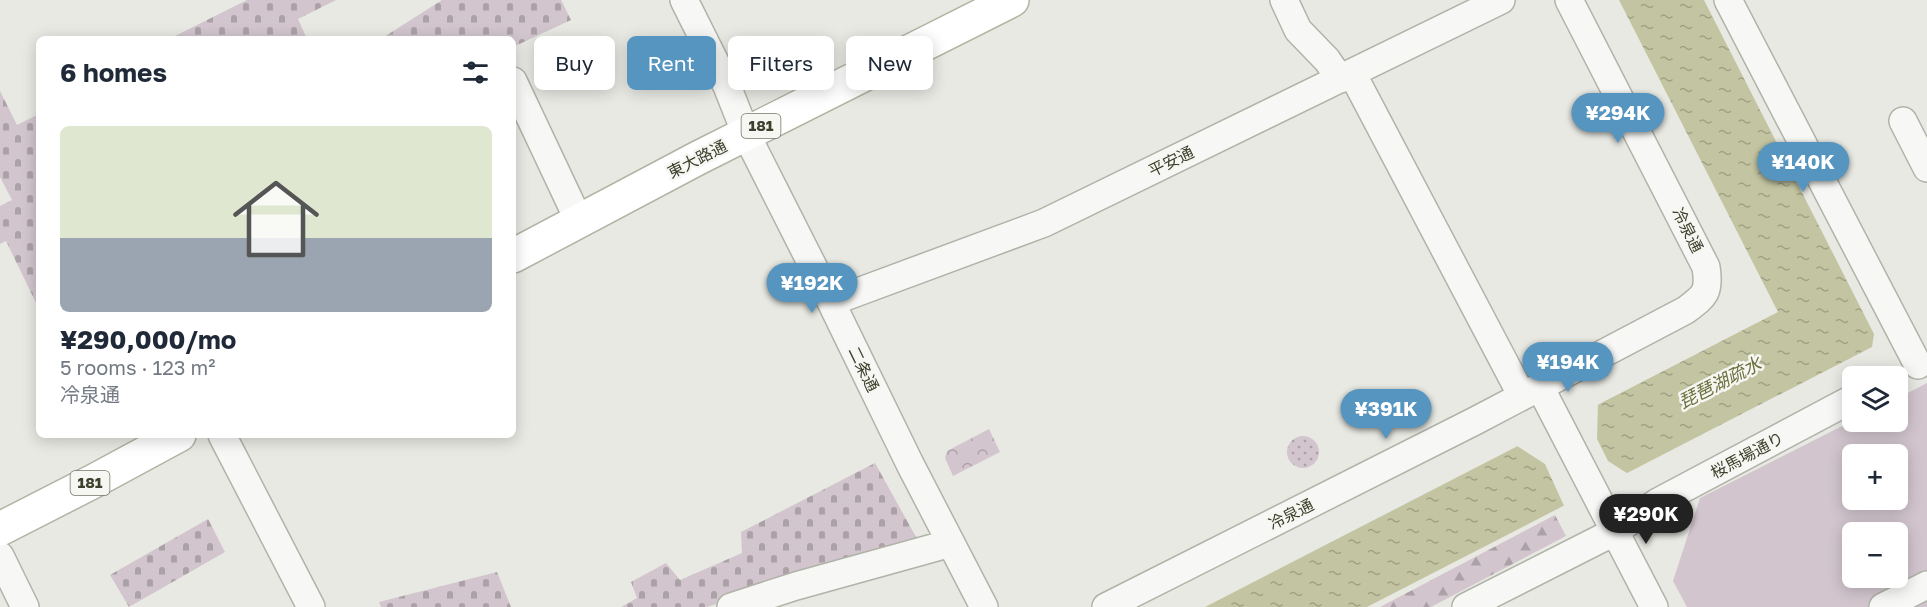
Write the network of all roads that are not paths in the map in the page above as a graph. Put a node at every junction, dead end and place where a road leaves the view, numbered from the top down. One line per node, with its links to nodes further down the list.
1 (684, 0): 10 (street, 二条通)
2 (1012, 0): 10 (main road, 東大路通 / 181)
3 (1284, 0): 7 (street)
4 (1501, 0): 7 (street, 平安通)
5 (1569, 0): 16 (street, 冷泉通)
6 (1728, 0): 15 (street)
7 (1346, 76): 14 (street, 平安通); 16 (street)
8 (516, 87): 12 (street)
9 (1903, 121): 11 (street)
10 (746, 134): 12 (main road, 東大路通 / 181); 14 (street, 二条通)
11 (1927, 168)
12 (579, 221): 13 (main road, 東大路通 / 181)
13 (516, 254)
14 (831, 302): 22 (street, 二条通)
15 (1914, 367)
16 (1531, 392): 21 (street); 29 (street, 冷泉通)
17 (1842, 404): 21 (street, 桜馬場通り)
18 (173, 438): 20 (main road, 181)
19 (224, 438): 26 (street)
20 (0, 529)
21 (1614, 532): 30 (street, 桜馬場通り); 31 (street)
22 (951, 543): 27 (street); 28 (street, 二条通)
23 (0, 556): 25 (street)
24 (1927, 585): 32 (street)
25 (25, 607)
26 (311, 607)
27 (731, 607)
28 (984, 607)
29 (1106, 607)
30 (1466, 607)
31 (1654, 607)
32 (1883, 607)

